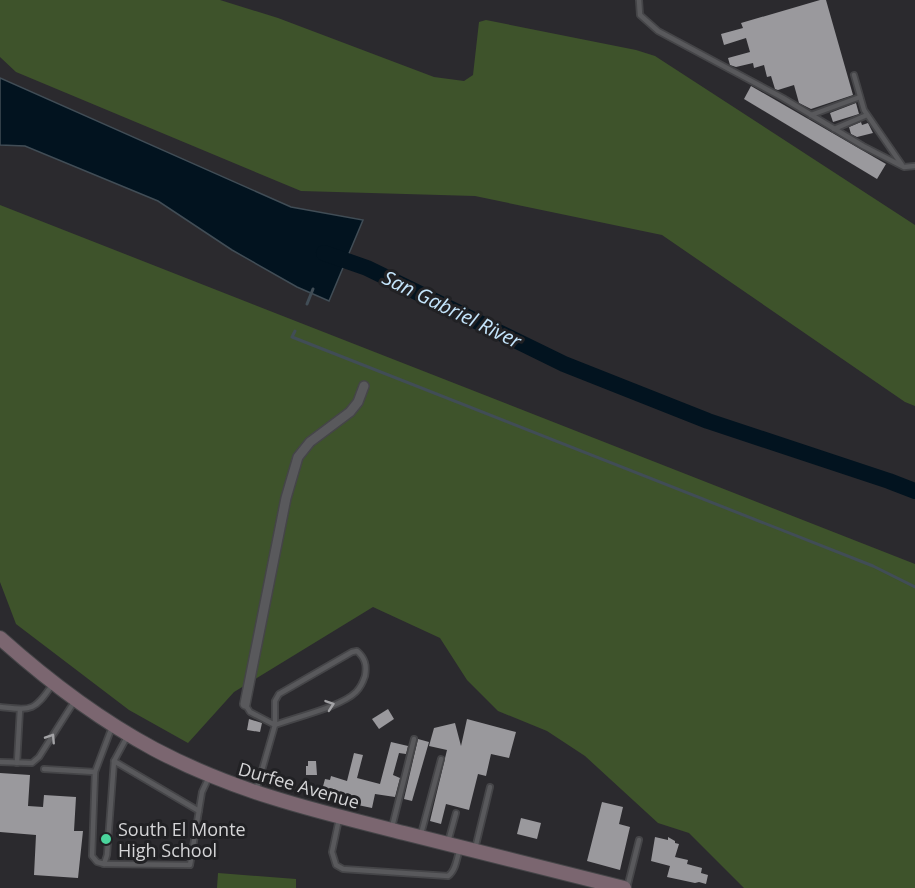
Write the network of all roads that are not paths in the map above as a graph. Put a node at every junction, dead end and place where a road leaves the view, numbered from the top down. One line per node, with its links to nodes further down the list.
1 (639, 0): 4 (lane)
2 (854, 75): 3 (lane)
3 (860, 97): 4 (lane); 5 (lane)
4 (811, 115): 6 (lane)
5 (867, 115): 6 (lane); 8 (lane)
6 (834, 129): 8 (lane)
7 (915, 166): 8 (lane)
8 (903, 167)
9 (364, 386): 13 (street)
10 (0, 638): 11 (main road, Durfee Avenue)
11 (53, 683): 12 (main road, Durfee Avenue); 15 (lane)
12 (76, 700): 16 (main road, Durfee Avenue); 23 (lane, one-way to 12)
13 (245, 704): 17 (lane)
14 (0, 707): 15 (lane)
15 (20, 709): 23 (lane)
16 (113, 724): 18 (main road, Durfee Avenue); 25 (lane)
17 (275, 725): 17 (lane, one-way to 17); 28 (lane)
18 (129, 734): 21 (lane); 26 (main road, Durfee Avenue)
19 (414, 739): 32 (lane)
20 (441, 759): 33 (lane)
21 (114, 761): 29 (lane); 37 (lane)
22 (0, 762): 23 (lane)
23 (18, 763)
24 (44, 769): 25 (lane)
25 (95, 772): 37 (lane)
26 (209, 775): 28 (main road, Durfee Avenue); 29 (lane)
27 (490, 787): 36 (lane)
28 (255, 793): 31 (main road, Durfee Avenue)
29 (199, 811): 37 (lane)
30 (456, 813): 35 (lane)
31 (340, 816): 32 (main road, Durfee Avenue); 35 (lane)
32 (391, 829): 33 (main road, Durfee Avenue)
33 (420, 837): 35 (main road, Durfee Avenue)
34 (639, 840): 38 (lane)
35 (454, 846): 36 (main road, Durfee Avenue)
36 (475, 852): 38 (main road, Durfee Avenue)
37 (104, 864)
38 (625, 888)

